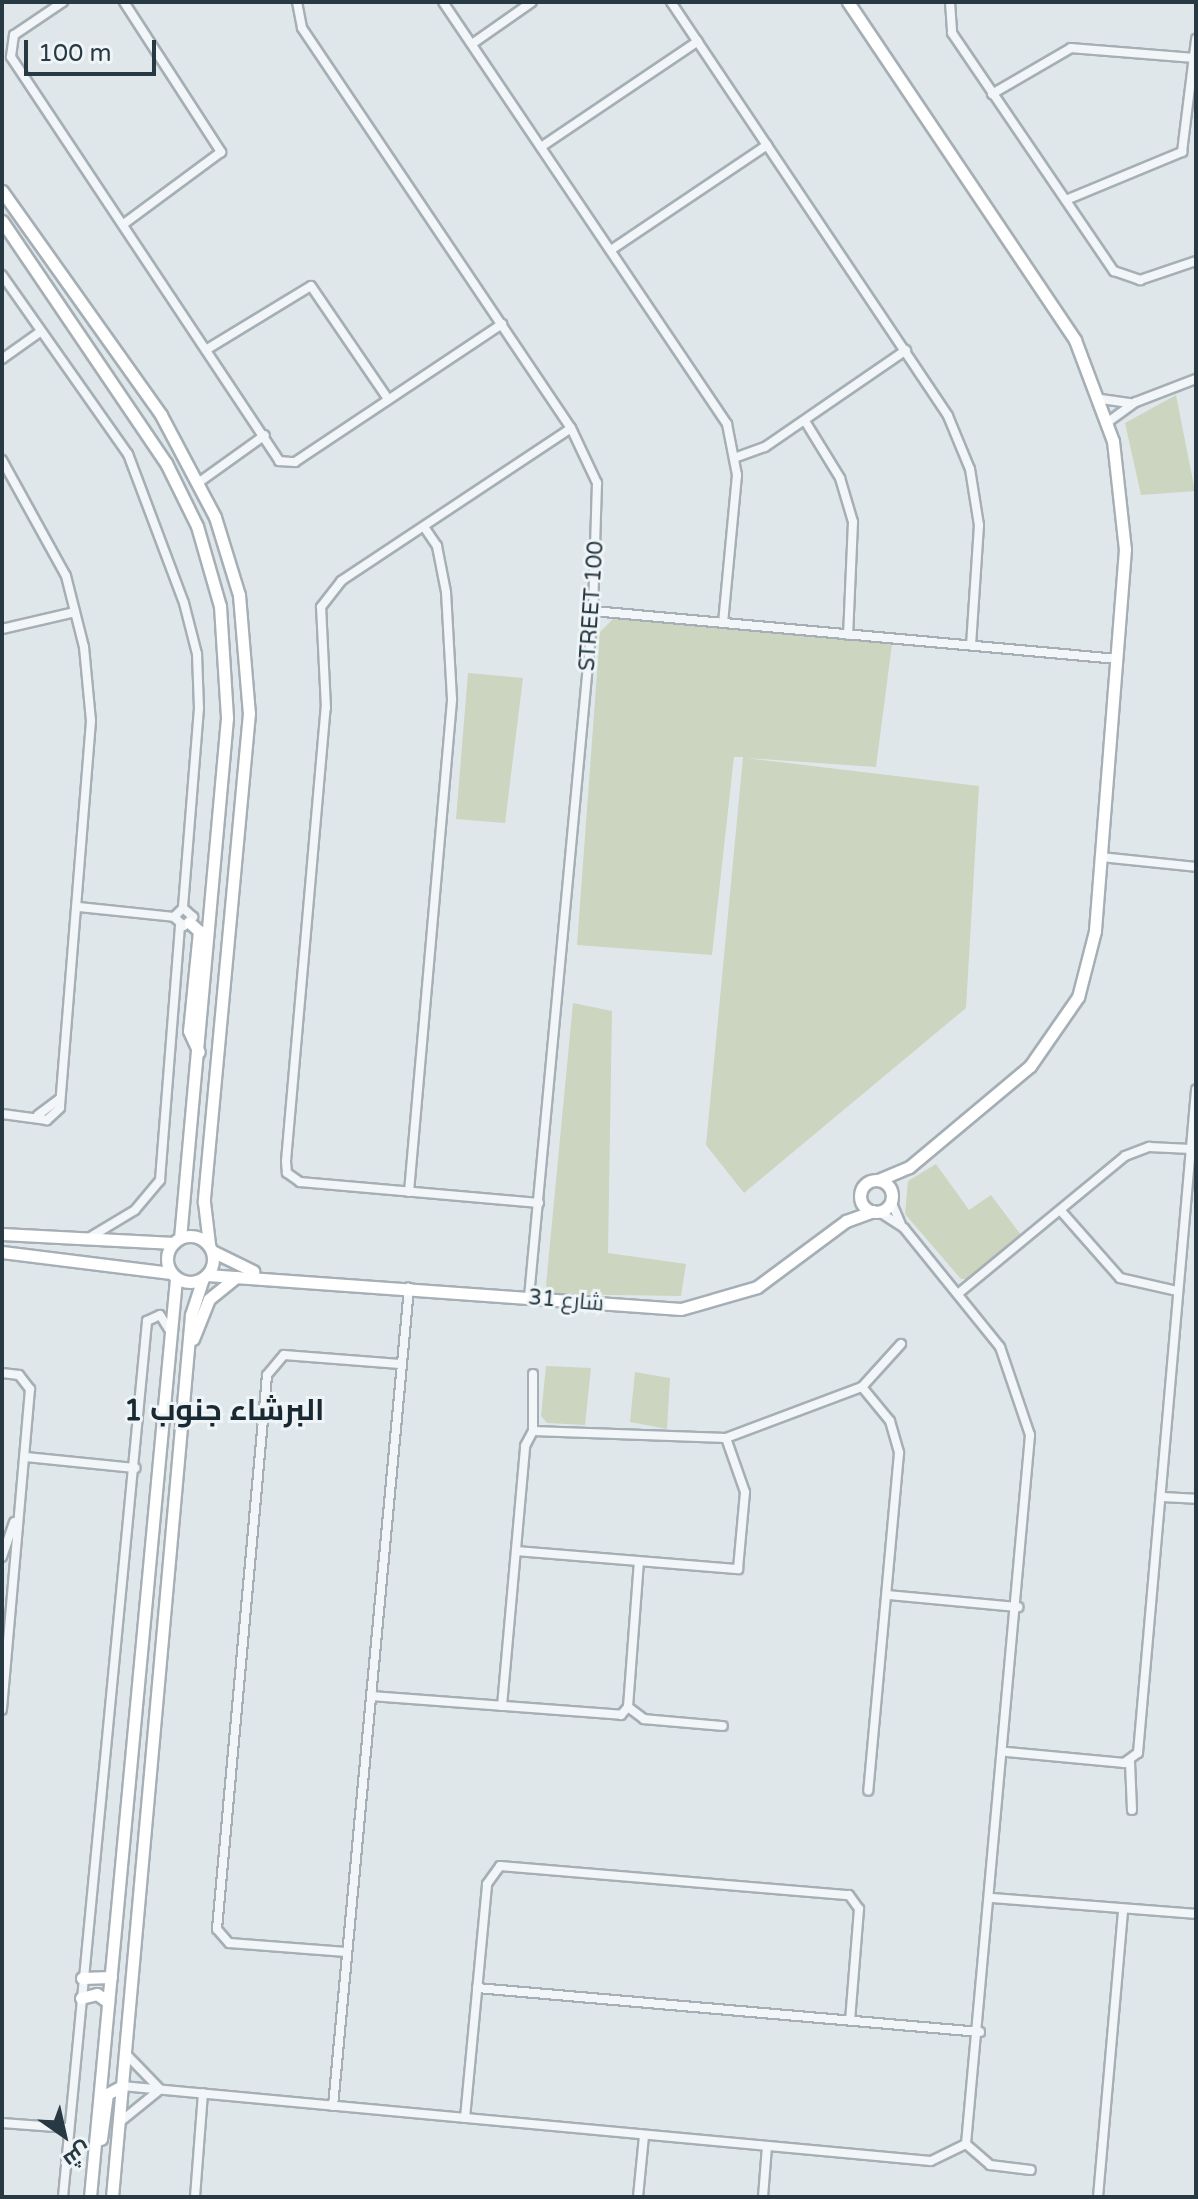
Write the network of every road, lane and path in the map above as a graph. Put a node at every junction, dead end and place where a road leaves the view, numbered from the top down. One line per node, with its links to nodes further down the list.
1 (63, 2): 19 (street)
2 (124, 2): 19 (street)
3 (297, 2): 23 (street, STREET 100)
4 (443, 2): 11 (street)
5 (532, 2): 11 (street)
6 (671, 2): 10 (street)
7 (848, 2): 30 (main road)
8 (950, 2): 13 (street)
9 (1196, 39): 12 (street)
10 (698, 41): 14 (street); 15 (street)
11 (472, 44): 15 (street)
12 (1194, 58): 13 (street); 17 (street)
13 (992, 94): 17 (street)
14 (767, 145): 20 (street); 26 (street)
15 (541, 147): 20 (street)
16 (2, 191): 38 (main road)
17 (1066, 200): 21 (street)
18 (2, 221): 52 (main road)
19 (125, 223): 25 (street)
20 (611, 250): 36 (street)
21 (1196, 261)
22 (2, 275): 24 (street)
23 (502, 324): 29 (street); 34 (street, STREET 100)
24 (40, 332): 27 (street); 50 (street)
25 (209, 348): 29 (street); 35 (street)
26 (906, 350): 32 (street); 45 (street)
27 (2, 359)
28 (1196, 379): 31 (street)
29 (388, 399): 35 (street)
30 (1101, 399): 31 (street); 33 (main road)
31 (1136, 402): 33 (street)
32 (805, 421): 36 (street); 44 (street)
33 (1108, 422): 46 (main road)
34 (571, 428): 39 (street); 40 (street, STREET 100)
35 (265, 435): 38 (street)
36 (737, 457): 42 (street)
37 (2, 460): 41 (street)
38 (198, 483): 69 (main road)
39 (424, 527): 58 (street); 58 (street)
40 (593, 611): 42 (street); 61 (street, STREET 100)
41 (75, 612): 43 (street); 49 (street)
42 (723, 622): 44 (street)
43 (2, 629)
44 (848, 635): 45 (street)
45 (971, 644): 46 (street)
46 (1117, 659): 47 (main road)
47 (1100, 857): 48 (street); 56 (main road)
48 (1196, 867)
49 (78, 907): 51 (street); 54 (street)
50 (183, 908): 51 (street); 51 (street)
51 (181, 922): 52 (main road); 67 (street)
52 (199, 1052): 68 (main road)
53 (1196, 1090): 55 (street)
54 (2, 1114)
55 (1191, 1149): 62 (street); 76 (street)
56 (909, 1167): 57 (main road); 60 (main road)
57 (879, 1180): 59 (main road); 60 (main road)
58 (409, 1192): 61 (street)
59 (860, 1195): 63 (main road); 64 (main road, شارع 31)
60 (892, 1199): 63 (main road); 65 (street)
61 (539, 1203): 78 (street, STREET 100)
62 (1061, 1211): 76 (street); 77 (street)
63 (876, 1212): 64 (main road, شارع 31); 65 (street)
64 (846, 1221): 78 (main road, شارع 31)
65 (904, 1228): 77 (street)
66 (2, 1234): 67 (main road)
67 (85, 1240): 68 (main road)
68 (177, 1241): 69 (main road, شارع 31); 73 (main road)
69 (211, 1248): 71 (main road, شارع 31); 74 (main road)
70 (2, 1252): 73 (main road)
71 (261, 1274): 72 (main road, شارع 31); 75 (main road, شارع 31)
72 (240, 1275): 74 (main road, شارع 31); 81 (main road)
73 (174, 1276): 74 (main road, شارع 31); 79 (main road)
74 (205, 1277): 81 (main road)
75 (409, 1287): 78 (main road, شارع 31); 82 (street)
76 (1177, 1291): 90 (street)
77 (959, 1293): 97 (street)
78 (529, 1297)
79 (174, 1338): 89 (street); 99 (main road)
80 (901, 1344): 85 (street)
81 (190, 1347): 105 (main road)
82 (400, 1364): 100 (street); 113 (street)
83 (2, 1373): 88 (street)
84 (533, 1374): 86 (street)
85 (862, 1387): 87 (street); 96 (street)
86 (533, 1431): 87 (street); 93 (street)
87 (726, 1438): 95 (street)
88 (25, 1457): 89 (street); 92 (street)
89 (135, 1468): 115 (street)
90 (1162, 1497): 91 (street); 107 (street)
91 (1196, 1499)
92 (18, 1510): 94 (street); 98 (street)
93 (517, 1551): 95 (street); 101 (street)
94 (2, 1557)
95 (639, 1562): 102 (street)
96 (888, 1595): 97 (street); 108 (street)
97 (1018, 1607): 106 (street)
98 (5, 1633): 103 (street)
99 (140, 1666): 105 (main road); 114 (main road)
100 (371, 1696): 101 (street); 113 (street)
101 (502, 1706): 102 (street)
102 (628, 1707): 104 (street)
103 (2, 1710)
104 (723, 1726)
105 (156, 1731): 121 (main road)
106 (1007, 1752): 107 (street); 110 (street)
107 (1130, 1762): 109 (street)
108 (868, 1791)
109 (1132, 1810)
110 (993, 1898): 111 (street); 120 (street)
111 (1123, 1912): 112 (street); 141 (street)
112 (1196, 1914)
113 (346, 1952): 125 (street)
114 (111, 1977): 115 (main road); 118 (main road)
115 (82, 1978): 117 (street)
116 (477, 1988): 119 (street); 119 (street); 126 (street)
117 (81, 1998): 118 (main road); 129 (street)
118 (108, 2002): 134 (main road)
119 (850, 2020): 120 (street)
120 (980, 2032): 131 (street)
121 (124, 2048): 122 (main road); 123 (street)
122 (122, 2086): 123 (street); 128 (main road); 134 (main road)
123 (166, 2089): 124 (street); 128 (street)
124 (203, 2093): 125 (street); 138 (street)
125 (333, 2106): 126 (street)
126 (465, 2118): 130 (street)
127 (2, 2123): 129 (street)
128 (118, 2126): 137 (main road)
129 (69, 2128): 135 (street)
130 (644, 2136): 132 (street); 139 (street)
131 (966, 2144): 132 (street); 133 (street)
132 (767, 2146): 140 (street)
133 (1031, 2170)
134 (91, 2172): 136 (main road)
135 (63, 2197)
136 (90, 2197)
137 (112, 2197)
138 (195, 2197)
139 (638, 2197)
140 (763, 2197)
141 (1098, 2197)

